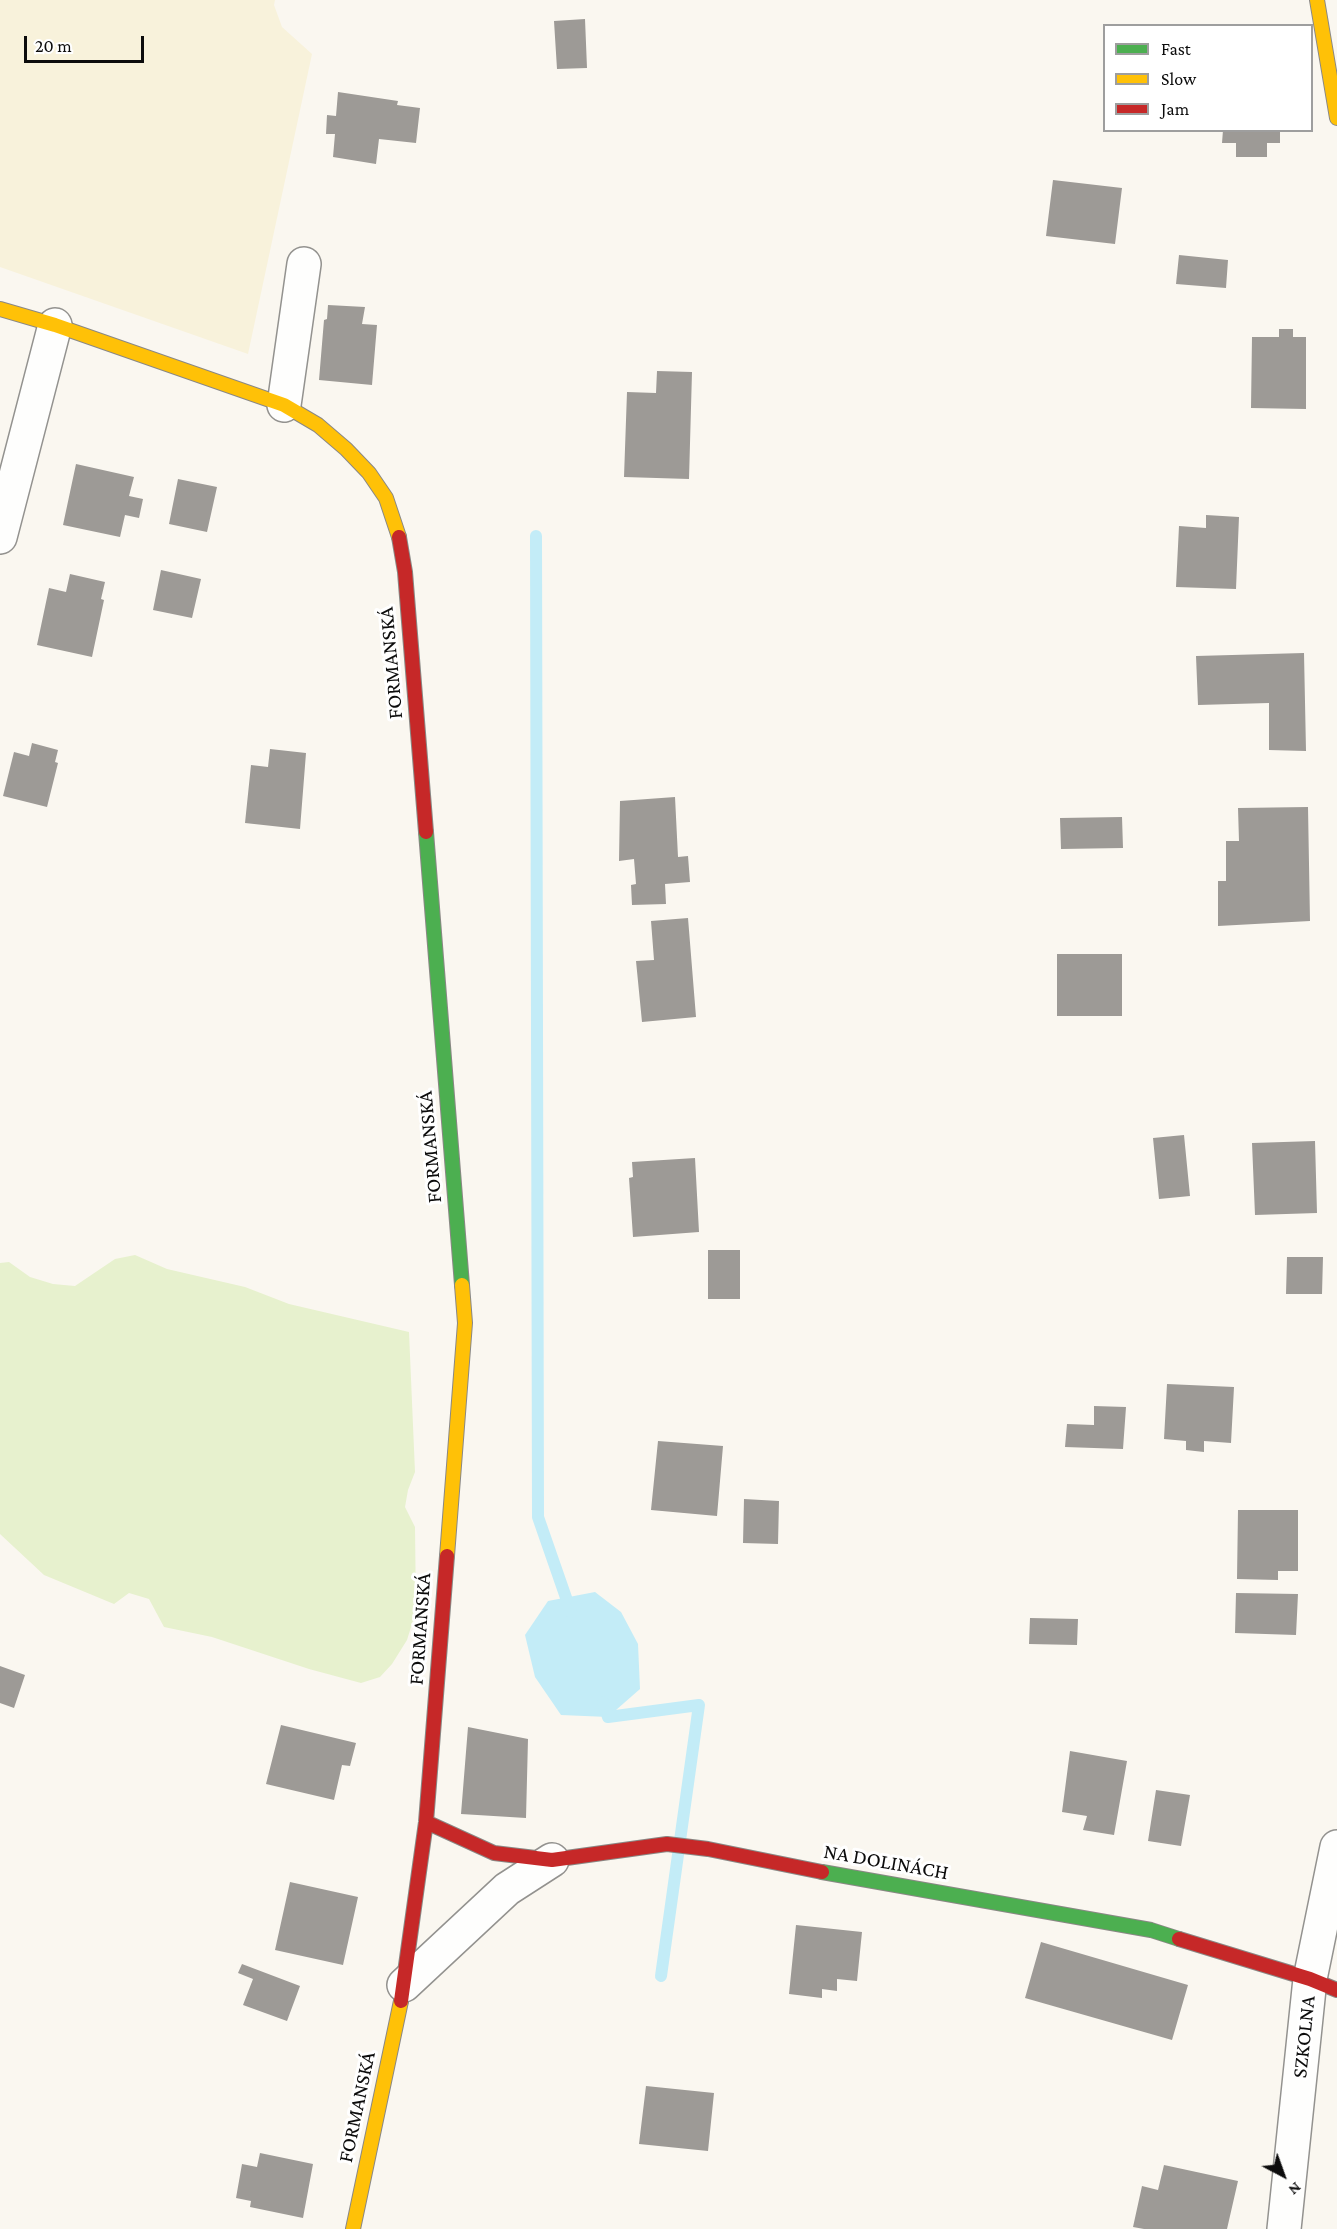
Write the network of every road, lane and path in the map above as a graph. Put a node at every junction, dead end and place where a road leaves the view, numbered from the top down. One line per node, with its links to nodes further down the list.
1 (1317, 0): 2 (street)
2 (1337, 118)
3 (304, 264): 6 (street)
4 (0, 309): 5 (street, FORMANSKÁ)
5 (55, 325): 6 (street, FORMANSKÁ); 7 (street)
6 (284, 405): 8 (street, FORMANSKÁ)
7 (0, 537)
8 (426, 1822): 10 (street, NA DOLINÁCH); 12 (street, FORMANSKÁ)
9 (1337, 1847): 11 (street, SZKOLNA)
10 (552, 1860): 11 (street, NA DOLINÁCH); 12 (street)
11 (1323, 1984): 14 (street, SZKOLNA)
12 (404, 1985): 13 (street, FORMANSKÁ)
13 (353, 2229)
14 (1284, 2229)

